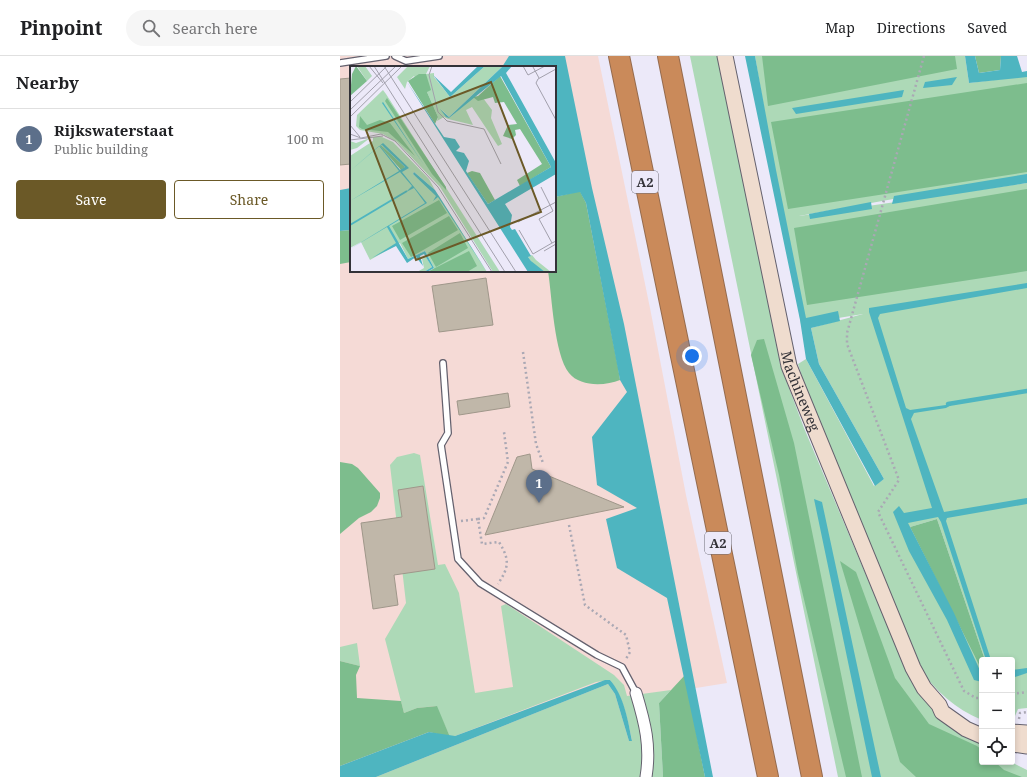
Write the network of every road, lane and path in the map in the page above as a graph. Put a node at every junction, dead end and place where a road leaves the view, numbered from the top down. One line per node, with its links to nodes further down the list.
1 (386, 56): 8 (lane)
2 (395, 56): 3 (lane)
3 (439, 56)
4 (619, 56): 30 (highway, A2)
5 (668, 56): 31 (highway)
6 (725, 56): 22 (street, Machineweg)
7 (924, 56): 21 (path)
8 (340, 63)
9 (523, 352): 12 (path)
10 (443, 363): 14 (lane)
11 (504, 432): 13 (path)
12 (543, 463)
13 (478, 519): 14 (path); 16 (path)
14 (452, 522): 16 (lane)
15 (569, 525): 17 (path)
16 (494, 592): 17 (lane)
17 (622, 667): 19 (lane)
18 (1027, 692): 20 (path)
19 (636, 693): 29 (street)
20 (1015, 694)
21 (979, 698)
22 (939, 705): 23 (street, Machineweg); 26 (street, Machineweg)
23 (979, 724)
24 (1015, 732): 25 (street)
25 (1027, 733)
26 (979, 734)
27 (1015, 744): 28 (street)
28 (1027, 746)
29 (646, 777)
30 (768, 777)
31 (812, 777)

